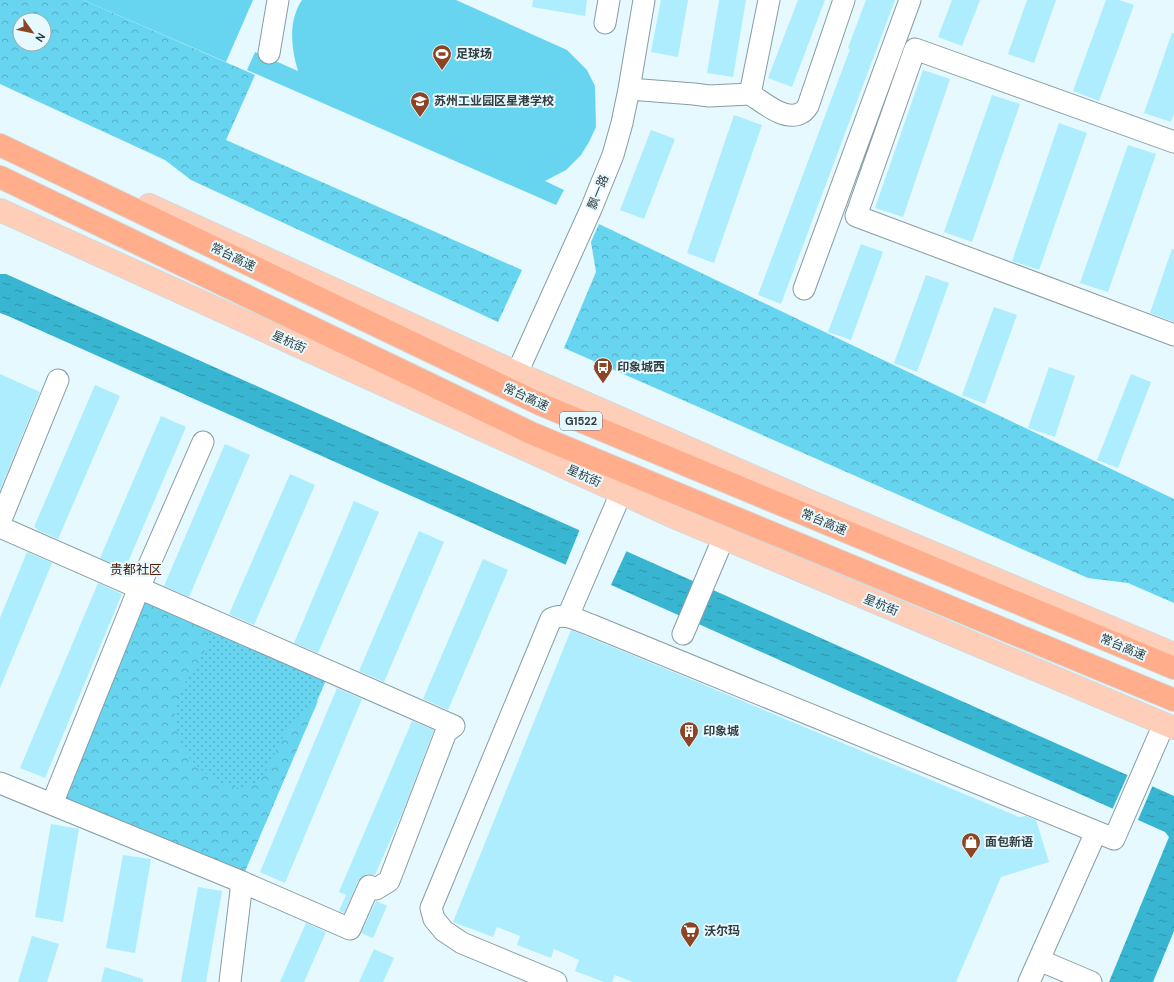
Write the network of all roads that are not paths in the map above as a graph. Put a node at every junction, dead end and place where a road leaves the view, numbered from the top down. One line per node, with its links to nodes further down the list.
1 (278, 0): 8 (street)
2 (609, 0): 7 (street)
3 (644, 0): 9 (street, 飘一路)
4 (769, 0): 10 (street)
5 (844, 0): 10 (street)
6 (910, 0): 16 (street)
7 (605, 23)
8 (269, 53)
9 (630, 89): 10 (street); 18 (street, 飘一路)
10 (750, 94)
11 (0, 137): 18 (main road)
12 (1174, 142): 17 (street)
13 (0, 145): 29 (highway, 常台高速 / G1522)
14 (0, 177): 30 (highway, G1522)
15 (0, 210): 21 (main road, 星杭街)
16 (804, 289)
17 (1174, 335)
18 (517, 373): 28 (main road)
19 (58, 380): 22 (street)
20 (202, 442): 25 (street)
21 (621, 493): 24 (main road, 星杭街); 26 (street)
22 (0, 522)
23 (0, 527): 25 (street)
24 (723, 538): 27 (street); 31 (main road, 星杭街)
25 (139, 588): 33 (street); 35 (street)
26 (568, 616): 34 (street); 38 (street)
27 (685, 629)
28 (1174, 654)
29 (1174, 668)
30 (1174, 700)
31 (1169, 726): 34 (street)
32 (0, 783): 33 (street)
33 (52, 804): 35 (street)
34 (1096, 832): 36 (street)
35 (242, 882): 37 (street)
36 (1039, 960): 39 (street); 40 (street)
37 (230, 982)
38 (556, 982)
39 (1030, 982)
40 (1090, 982)

